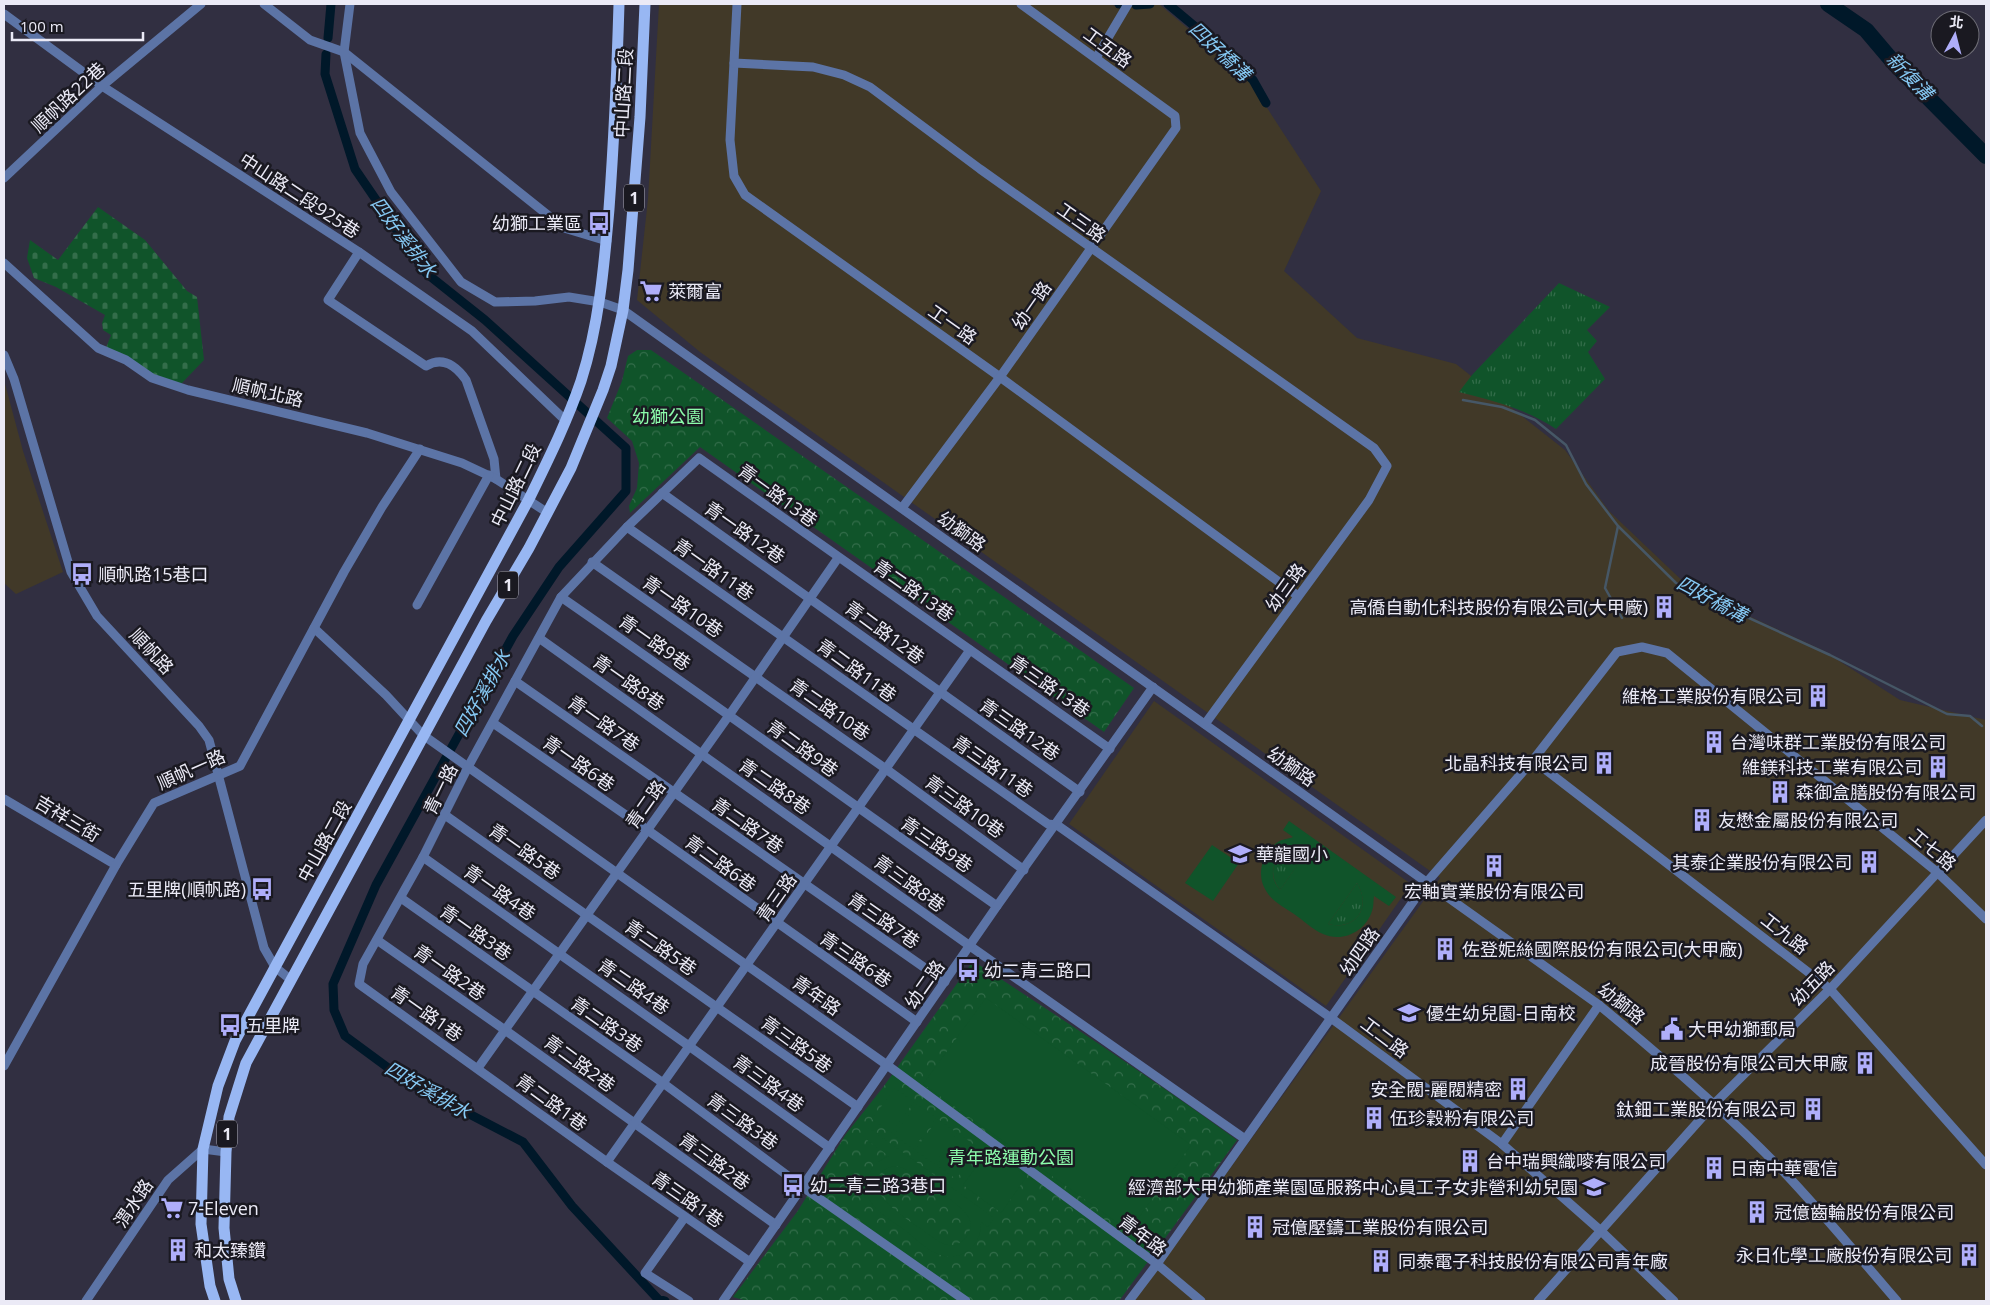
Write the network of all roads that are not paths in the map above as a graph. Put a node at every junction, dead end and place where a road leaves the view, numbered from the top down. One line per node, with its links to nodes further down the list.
1 (264, 4): 10 (street)
2 (350, 4): 10 (street, 幼獅路)
3 (619, 4): 16 (main road, 中山路二段 / 1)
4 (645, 4): 21 (main road, 中山路二段 / 1)
5 (737, 4): 12 (street, 工一路)
6 (1021, 4): 11 (street, 工五路)
7 (1128, 4): 11 (street)
8 (196, 5): 13 (street, 順帆路22巷)
9 (4, 14): 13 (street, 中山路二段925巷)
10 (344, 52): 16 (street); 20 (street, 幼獅路)
11 (1096, 58): 14 (street, 工五路)
12 (734, 64): 17 (street, 工三路); 23 (street, 工一路)
13 (102, 86): 15 (street, 順帆路22巷); 18 (street, 中山路二段925巷)
14 (1175, 116): 17 (street, 幼一路)
15 (4, 178)
16 (607, 241): 20 (main road, 中山路二段 / 1)
17 (1091, 248): 23 (street, 幼一路); 27 (street, 工三路)
18 (359, 252): 24 (street, 中山路二段925巷); 28 (street)
19 (4, 263): 25 (street, 順帆北路)
20 (600, 302): 21 (street, 幼獅路); 24 (main road, 中山路二段 / 1)
21 (623, 310): 31 (street, 幼獅路); 32 (main road, 中山路二段 / 1)
22 (4, 355): 60 (street, 順帆路)
23 (1000, 377): 31 (street, 幼一路); 36 (street, 工一路)
24 (566, 421): 30 (main road, 中山路二段 / 1)
25 (420, 449): 28 (street, 順帆北路); 40 (street, 順帆一路)
26 (699, 458): 29 (street, 青一路); 34 (street, 青一路13巷)
27 (1387, 466): 36 (street, 幼三路)
28 (492, 477): 30 (street, 順帆北路); 39 (street)
29 (662, 493): 33 (street, 青一路); 38 (street, 青一路12巷)
30 (529, 499): 32 (street, 順帆北路); 50 (main road, 中山路二段 / 1)
31 (902, 508): 47 (street, 幼獅路)
32 (548, 513): 54 (main road, 中山路二段 / 1)
33 (627, 527): 35 (street, 青一路); 41 (street, 青一路11巷)
34 (838, 558): 38 (street, 青二路); 44 (street, 青二路13巷)
35 (592, 562): 37 (street, 青一路); 45 (street, 青一路10巷)
36 (1298, 596): 52 (street, 幼三路)
37 (562, 597): 42 (street, 青一路); 49 (street, 青一路9巷)
38 (810, 598): 41 (street, 青二路); 48 (street, 青二路12巷)
39 (417, 605)
40 (314, 628): 50 (street, 青年路); 60 (street, 順帆一路)
41 (783, 637): 45 (street, 青二路); 53 (street, 青二路11巷)
42 (539, 638): 46 (street, 青一路); 56 (street, 青一路8巷)
43 (1642, 647): 57 (street, 幼四路); 74 (street, 工七路)
44 (970, 650): 48 (street, 青三路); 55 (street, 青三路13巷)
45 (755, 677): 49 (street, 青二路); 59 (street, 青二路10巷)
46 (516, 681): 51 (street, 青一路); 61 (street, 青一路7巷)
47 (1154, 687): 52 (street, 幼獅路); 55 (street, 幼二路)
48 (940, 692): 53 (street, 青三路); 62 (street, 青三路12巷)
49 (730, 714): 56 (street, 青二路); 64 (street, 青二路9巷)
50 (410, 720): 54 (street, 青年路); 86 (main road, 中山路二段 / 1)
51 (493, 723): 58 (street, 青一路); 68 (street, 青一路6巷)
52 (1205, 724): 75 (street, 幼獅路)
53 (913, 730): 59 (street, 青三路); 67 (street, 青三路11巷)
54 (424, 735): 58 (street, 青年路); 87 (main road, 中山路二段 / 1)
55 (1110, 749): 62 (street, 幼二路)
56 (701, 753): 61 (street, 青二路); 69 (street, 青二路8巷)
57 (1533, 760): 75 (street, 幼四路); 90 (street, 工九路)
58 (468, 767): 65 (street, 青一路); 73 (street, 青年路)
59 (886, 768): 64 (street, 青三路); 72 (street, 青三路10巷)
60 (218, 775): 71 (street, 順帆一路); 86 (street, 順帆路)
61 (673, 792): 68 (street, 青二路); 76 (street, 青二路7巷)
62 (1080, 792): 67 (street, 幼二路)
63 (4, 799): 71 (street, 吉祥三街)
64 (857, 808): 69 (street, 青三路); 78 (street, 青三路9巷)
65 (445, 815): 70 (street, 青一路); 79 (street, 青一路5巷)
66 (1986, 820): 74 (street, 幼五路)
67 (1056, 824): 72 (street, 幼二路); 94 (street, 工二路)
68 (646, 829): 73 (street, 青二路); 81 (street, 青二路6巷)
69 (831, 846): 76 (street, 青三路); 83 (street, 青三路8巷)
70 (423, 857): 77 (street, 青一路); 84 (street, 青一路4巷)
71 (116, 865): 99 (street, 順帆一路)
72 (1024, 870): 78 (street, 幼二路)
73 (617, 872): 79 (street, 青二路); 85 (street, 青年路)
74 (1937, 872): 80 (street, 工七路); 90 (street, 幼五路)
75 (1427, 882): 92 (street, 幼獅路); 94 (street, 幼四路)
76 (804, 884): 81 (street, 青三路); 88 (street, 青三路7巷)
77 (401, 898): 82 (street, 青一路); 91 (street, 青一路3巷)
78 (998, 906): 83 (street, 幼二路)
79 (587, 914): 84 (street, 青二路); 93 (street, 青二路5巷)
80 (1986, 919)
81 (777, 924): 85 (street, 青三路); 95 (street, 青三路6巷)
82 (377, 940): 89 (street, 青一路); 96 (street, 青一路2巷)
83 (970, 946): 88 (street, 幼二路); 105 (street, 青三路8巷)
84 (559, 953): 91 (street, 青二路); 97 (street, 青二路4巷)
85 (748, 966): 93 (street, 青三路); 98 (street, 青年路)
86 (276, 967): 87 (street, 順帆路); 108 (main road, 中山路二段 / 1)
87 (291, 980): 109 (main road, 中山路二段 / 1)
88 (944, 982): 95 (street, 幼二路)
89 (360, 984): 100 (street, 青一路1巷)
90 (1830, 989): 102 (street, 幼五路); 111 (street, 工九路)
91 (533, 992): 96 (street, 青二路); 101 (street, 青二路3巷)
92 (1599, 1005): 102 (street, 幼獅路); 106 (street)
93 (717, 1007): 97 (street, 青三路); 103 (street, 青三路5巷)
94 (1332, 1018): 105 (street, 幼四路); 106 (street, 工二路)
95 (917, 1022): 98 (street, 幼二路)
96 (505, 1030): 100 (street, 青二路); 104 (street, 青二路2巷)
97 (689, 1046): 101 (street, 青三路); 107 (street, 青三路4巷)
98 (887, 1065): 103 (street, 幼二路); 117 (street, 青年路)
99 (4, 1066)
100 (478, 1068): 110 (street, 青二路1巷)
101 (663, 1083): 104 (street, 青三路); 112 (street, 青三路3巷)
102 (1714, 1104): 115 (street, 幼五路); 128 (street, 幼獅路)
103 (858, 1107): 107 (street, 幼二路)
104 (635, 1124): 110 (street, 青三路); 114 (street, 青三路2巷)
105 (1245, 1139): 117 (street, 幼四路)
106 (1502, 1144): 115 (street, 工二路)
107 (830, 1148): 112 (street, 幼二路)
108 (203, 1149): 109 (street); 118 (street, 渭水路); 119 (main road, 中山路二段 / 1)
109 (226, 1152): 120 (main road, 中山路二段 / 1)
110 (607, 1162): 113 (street, 青三路1巷)
111 (1986, 1166)
112 (803, 1185): 114 (street, 幼二路); 123 (street, 青三路3巷)
113 (684, 1216): 116 (street, 青三路1巷); 121 (street)
114 (776, 1225): 116 (street, 幼二路)
115 (1601, 1231): 126 (street, 幼五路); 127 (street, 工二路)
116 (750, 1262): 122 (street, 幼二路)
117 (1156, 1264): 124 (street, 幼四路); 125 (street, 青年路)
118 (86, 1301)
119 (215, 1301)
120 (236, 1301)
121 (689, 1301)
122 (723, 1301)
123 (966, 1301)
124 (1128, 1301)
125 (1201, 1301)
126 (1538, 1301)
127 (1674, 1301)
128 (1897, 1301)

